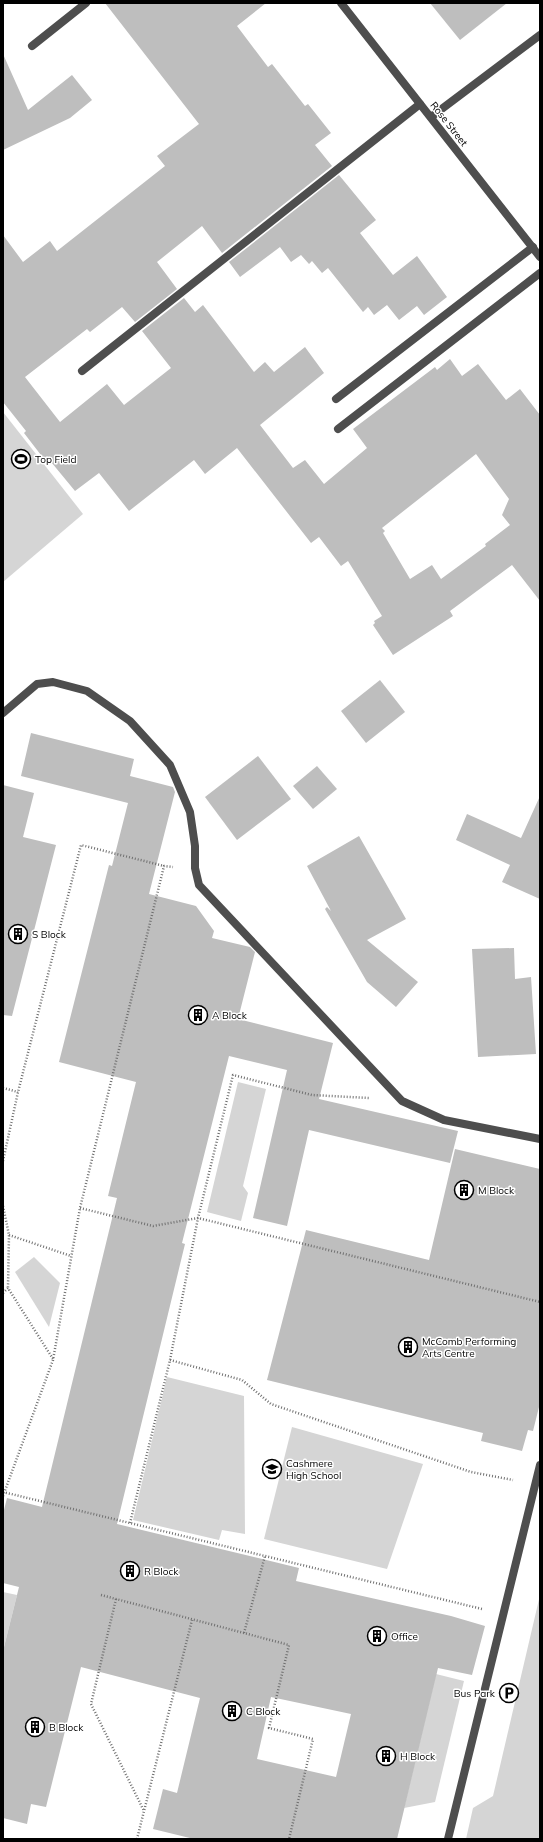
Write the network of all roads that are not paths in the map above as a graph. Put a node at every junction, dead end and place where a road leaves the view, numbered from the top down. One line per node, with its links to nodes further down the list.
1 (86, 3): 4 (street)
2 (341, 3): 5 (street, Rose Street)
3 (540, 35): 6 (street)
4 (32, 46)
5 (420, 104): 6 (street, Rose Street); 10 (street)
6 (431, 118): 7 (street, Rose Street)
7 (533, 247): 8 (street, Rose Street); 11 (street)
8 (540, 257)
9 (540, 272): 12 (street)
10 (82, 371)
11 (336, 399)
12 (338, 429)
13 (3, 713): 14 (street)
14 (540, 1139)
15 (540, 1465): 16 (street)
16 (448, 1839)

